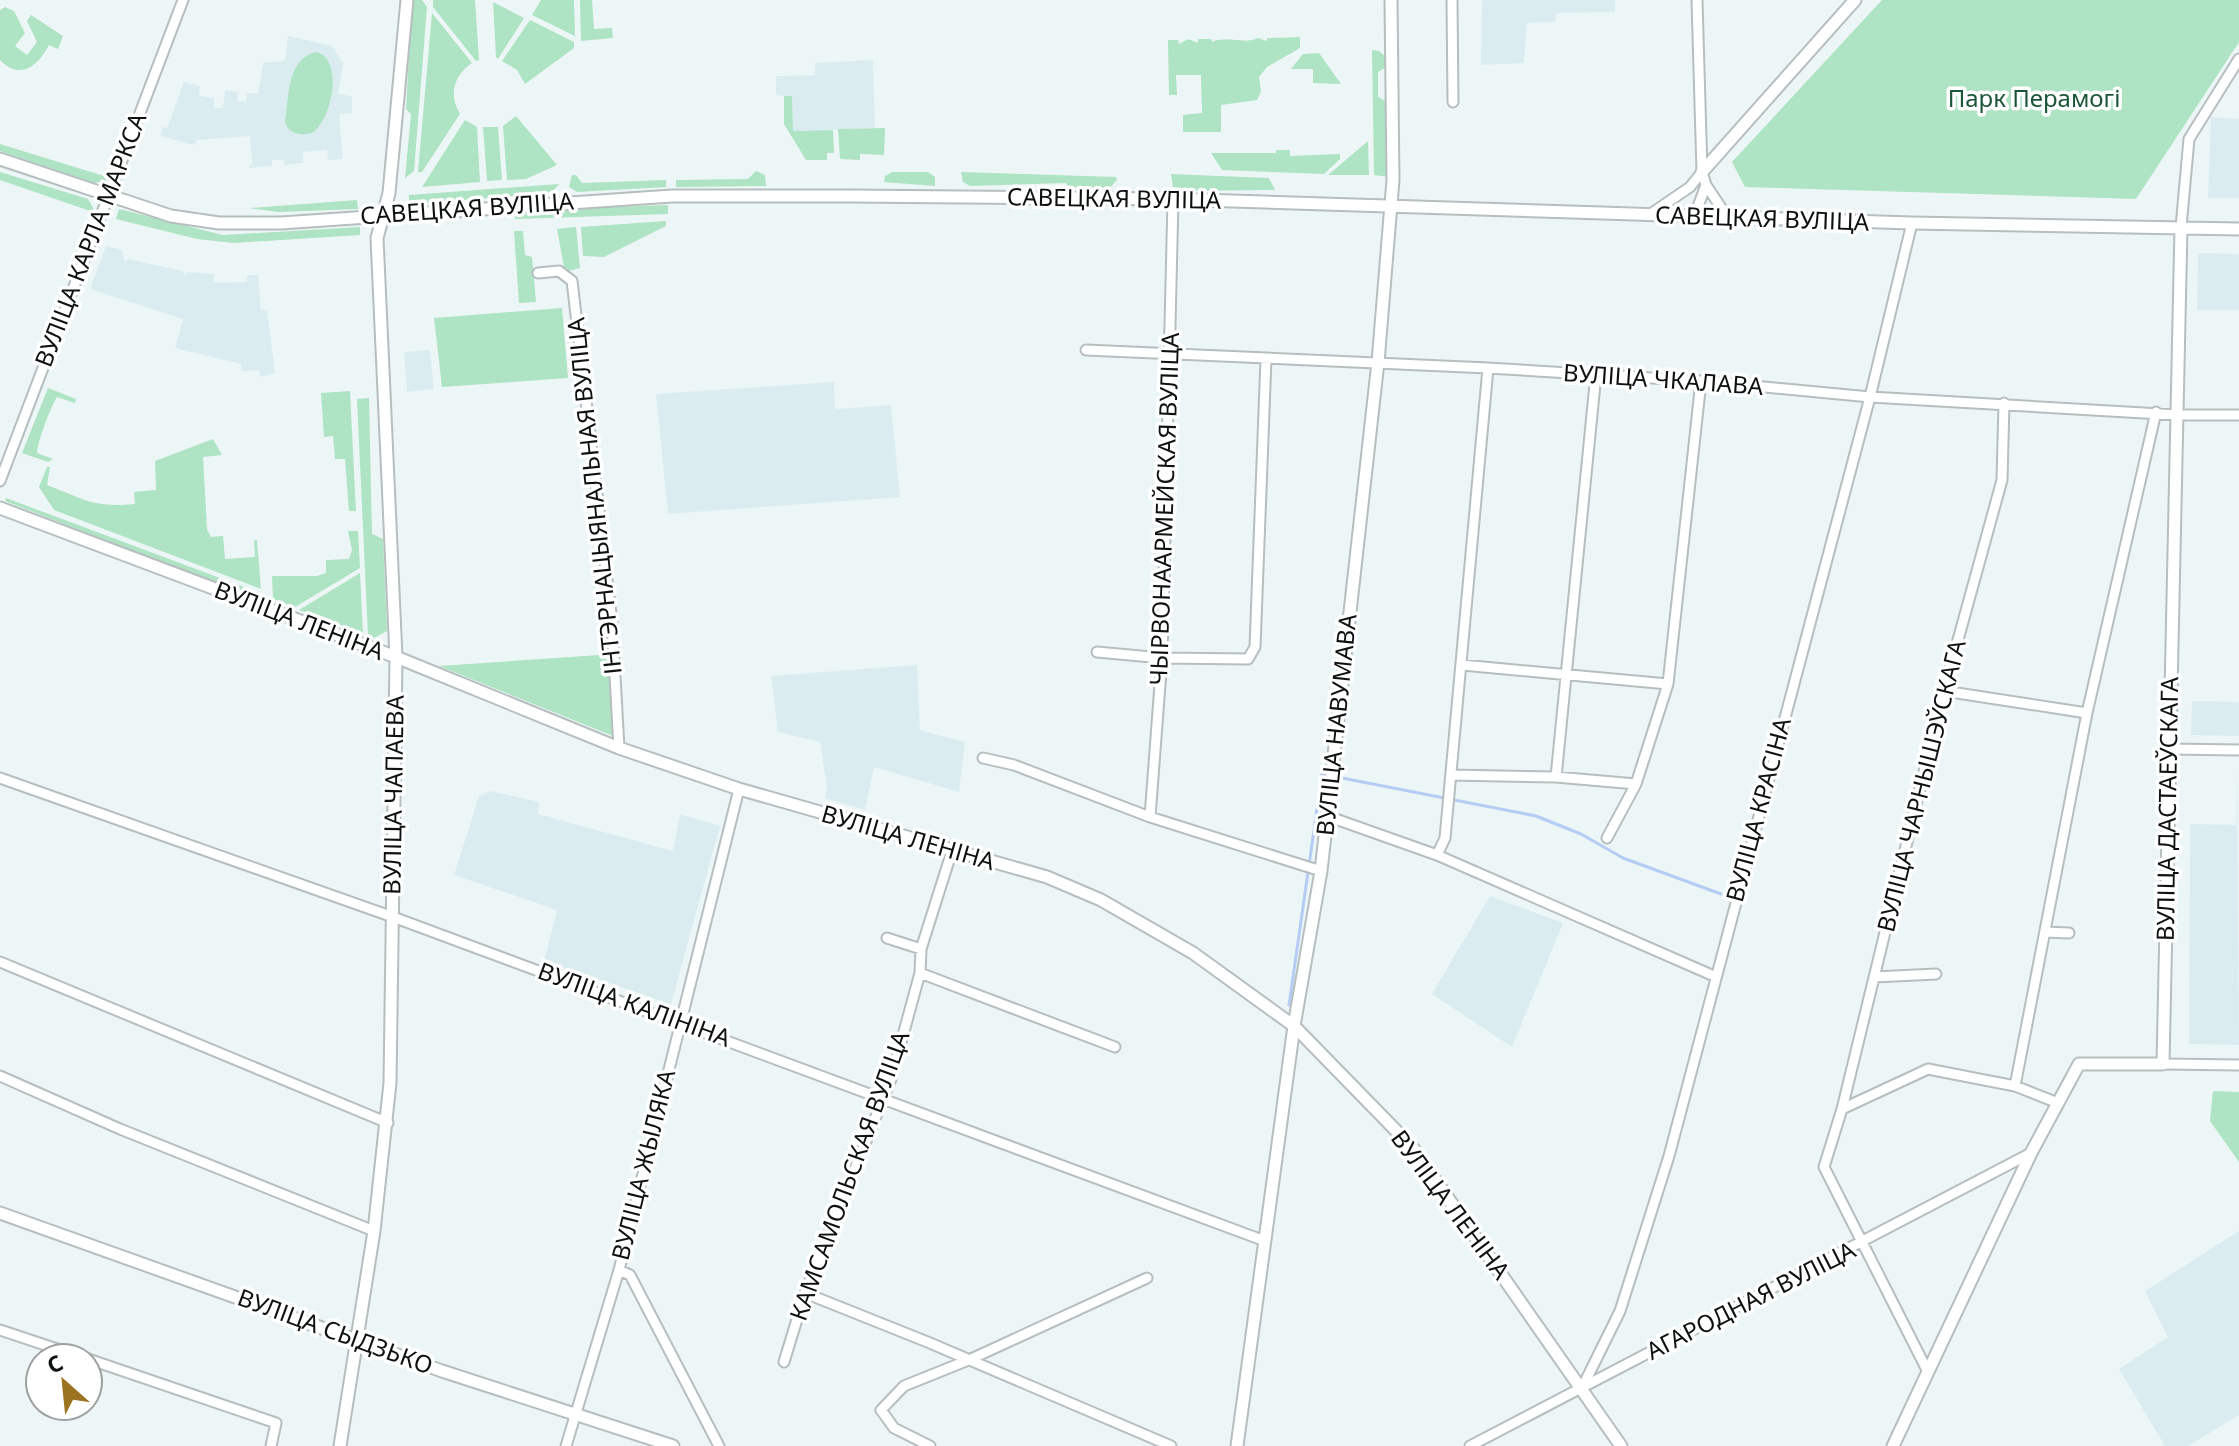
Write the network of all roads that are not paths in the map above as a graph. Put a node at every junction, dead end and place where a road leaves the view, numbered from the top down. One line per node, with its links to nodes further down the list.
1 (183, 0): 13 (street, ВУЛІЦА КАРЛА МАРКСА)
2 (407, 0): 16 (street, ВУЛІЦА ЧАПАЕВА)
3 (1391, 0): 15 (street, ВУЛІЦА НАВУМАВА)
4 (1452, 0): 8 (street)
5 (1697, 0): 10 (street)
6 (1855, 0): 10 (street)
7 (2239, 59): 21 (street, ВУЛІЦА ДАСТАЕЎСКАГА)
8 (1453, 102)
9 (0, 159): 13 (street, САВЕЦКАЯ ВУЛІЦА)
10 (1702, 172): 11 (street); 12 (street)
11 (1706, 185): 18 (street); 19 (street)
12 (1690, 187): 17 (street); 18 (street)
13 (108, 196): 16 (street, САВЕЦКАЯ ВУЛІЦА); 36 (street, ВУЛІЦА КАРЛА МАРКСА)
14 (1173, 200): 15 (street, САВЕЦКАЯ ВУЛІЦА); 16 (street, САВЕЦКАЯ ВУЛІЦА); 25 (street, ЧЫРВОНААРМЕЙСКАЯ ВУЛІЦА)
15 (1392, 205): 17 (street, САВЕЦКАЯ ВУЛІЦА); 27 (street, ВУЛІЦА НАВУМАВА)
16 (383, 214): 39 (street, ВУЛІЦА ЧАПАЕВА)
17 (1649, 215): 18 (street, САВЕЦКАЯ ВУЛІЦА)
18 (1694, 217): 19 (street, САВЕЦКАЯ ВУЛІЦА)
19 (1728, 218): 20 (street, САВЕЦКАЯ ВУЛІЦА)
20 (1912, 223): 21 (street, САВЕЦКАЯ ВУЛІЦА); 31 (street, ВУЛІЦА КРАСІНА)
21 (2181, 227): 22 (street, САВЕЦКАЯ ВУЛІЦА); 34 (street, ВУЛІЦА ДАСТАЕЎСКАГА)
22 (2239, 229)
23 (538, 273): 46 (street, ІНТЭРНАЦЫЯНАЛЬНАЯ ВУЛІЦА)
24 (1086, 350): 25 (street, ВУЛІЦА ЧКАЛАВА)
25 (1171, 356): 26 (street, ВУЛІЦА ЧКАЛАВА); 40 (street, ЧЫРВОНААРМЕЙСКАЯ ВУЛІЦА)
26 (1266, 359): 27 (street, ВУЛІЦА ЧКАЛАВА); 40 (street)
27 (1378, 362): 28 (street, ВУЛІЦА ЧКАЛАВА); 55 (street, ВУЛІЦА НАВУМАВА)
28 (1488, 368): 29 (street, ВУЛІЦА ЧКАЛАВА); 41 (street)
29 (1596, 374): 30 (street, ВУЛІЦА ЧКАЛАВА); 42 (street)
30 (1701, 381): 31 (street, ВУЛІЦА ЧКАЛАВА); 43 (street)
31 (1870, 397): 32 (street, ВУЛІЦА ЧКАЛАВА); 69 (street, ВУЛІЦА КРАСІНА)
32 (2004, 403): 33 (street, ВУЛІЦА ЧКАЛАВА); 44 (street, ВУЛІЦА ЧАРНЫШЭЎСКАГА)
33 (2156, 412): 34 (street, ВУЛІЦА ЧКАЛАВА); 45 (street)
34 (2178, 415): 35 (street, ВУЛІЦА ЧКАЛАВА); 47 (street, ВУЛІЦА ДАСТАЕЎСКАГА)
35 (2239, 415)
36 (0, 481)
37 (0, 508): 39 (street, ВУЛІЦА ЛЕНІНА)
38 (1097, 652): 40 (street)
39 (396, 657): 46 (street, ВУЛІЦА ЛЕНІНА); 61 (street, ВУЛІЦА ЧАПАЕВА)
40 (1162, 658): 56 (street, ЧЫРВОНААРМЕЙСКАЯ ВУЛІЦА)
41 (1462, 665): 42 (street); 50 (street)
42 (1564, 672): 43 (street); 51 (street)
43 (1668, 684): 53 (street)
44 (1944, 691): 45 (street); 70 (street, ВУЛІЦА ЧАРНЫШЭЎСКАГА)
45 (2087, 713): 62 (street)
46 (619, 748): 54 (street, ВУЛІЦА ЛЕНІНА)
47 (2169, 749): 48 (street); 74 (street, ВУЛІЦА ДАСТАЕЎСКАГА)
48 (2239, 750)
49 (983, 758): 56 (street)
50 (1451, 775): 51 (street); 59 (street)
51 (1556, 777): 53 (street)
52 (0, 778): 61 (street, ВУЛІЦА КАЛІНІНА)
53 (1636, 784): 57 (street)
54 (739, 789): 58 (street, ВУЛІЦА ЛЕНІНА); 71 (street, ВУЛІЦА ЖЫЛЯКА)
55 (1327, 816): 59 (street); 60 (street, ВУЛІЦА НАВУМАВА)
56 (1150, 817): 60 (street)
57 (1607, 838)
58 (952, 851): 65 (street, КАМСАМОЛЬСКАЯ ВУЛІЦА); 72 (street, ВУЛІЦА ЛЕНІНА)
59 (1437, 855): 69 (street)
60 (1321, 871): 72 (street, ВУЛІЦА НАВУМАВА)
61 (393, 917): 71 (street, ВУЛІЦА КАЛІНІНА); 81 (street, ВУЛІЦА ЧАПАЕВА)
62 (2045, 932): 63 (street); 77 (street)
63 (2069, 933)
64 (887, 938): 65 (street)
65 (921, 949): 67 (street, КАМСАМОЛЬСКАЯ ВУЛІЦА)
66 (0, 962): 81 (street)
67 (920, 973): 73 (street); 78 (street, КАМСАМОЛЬСКАЯ ВУЛІЦА)
68 (1936, 974): 70 (street)
69 (1714, 976): 97 (street, ВУЛІЦА КРАСІНА)
70 (1874, 977): 80 (street, ВУЛІЦА ЧАРНЫШЭЎСКАГА)
71 (679, 1022): 78 (street, ВУЛІЦА КАЛІНІНА); 87 (street, ВУЛІЦА ЖЫЛЯКА)
72 (1294, 1026): 85 (street, ВУЛІЦА НАВУМАВА); 97 (street, ВУЛІЦА ЛЕНІНА)
73 (1115, 1047)
74 (2163, 1064): 75 (street); 79 (street)
75 (2239, 1065)
76 (0, 1076): 84 (street)
77 (2015, 1086): 79 (street); 80 (street)
78 (881, 1096): 85 (street, ВУЛІЦА КАЛІНІНА); 89 (street, КАМСАМОЛЬСКАЯ ВУЛІЦА)
79 (2058, 1103): 82 (street)
80 (1842, 1109): 86 (street, ВУЛІЦА ЧАРНЫШЭЎСКАГА)
81 (388, 1123): 84 (street, ВУЛІЦА ЧАПАЕВА)
82 (2031, 1153): 86 (street, АГАРОДНАЯ ВУЛІЦА); 96 (street)
83 (0, 1213): 91 (street, ВУЛІЦА СЫДЗЬКО)
84 (374, 1231): 91 (street, ВУЛІЦА ЧАПАЕВА)
85 (1265, 1241): 106 (street, ВУЛІЦА НАВУМАВА)
86 (1861, 1244): 96 (street); 97 (street, АГАРОДНАЯ ВУЛІЦА)
87 (619, 1270): 98 (street, ВУЛІЦА ЖЫЛЯКА); 103 (street)
88 (1147, 1278): 93 (street)
89 (805, 1293): 93 (street); 94 (street, КАМСАМОЛЬСКАЯ ВУЛІЦА)
90 (0, 1330): 92 (street)
91 (356, 1338): 98 (street, ВУЛІЦА СЫДЗЬКО); 100 (street, ВУЛІЦА ЧАПАЕВА)
92 (36, 1342)
93 (971, 1359): 104 (street); 105 (street)
94 (784, 1362)
95 (104, 1365): 99 (street)
96 (1928, 1372): 109 (street)
97 (1582, 1388): 107 (street, АГАРОДНАЯ ВУЛІЦА); 108 (street, ВУЛІЦА ЛЕНІНА)
98 (574, 1414): 101 (street, ВУЛІЦА ЖЫЛЯКА); 102 (street, ВУЛІЦА СЫДЗЬКО)
99 (271, 1446)
100 (340, 1446)
101 (566, 1446)
102 (673, 1446)
103 (719, 1446)
104 (930, 1446)
105 (1171, 1446)
106 (1237, 1446)
107 (1470, 1446)
108 (1621, 1446)
109 (1893, 1446)

